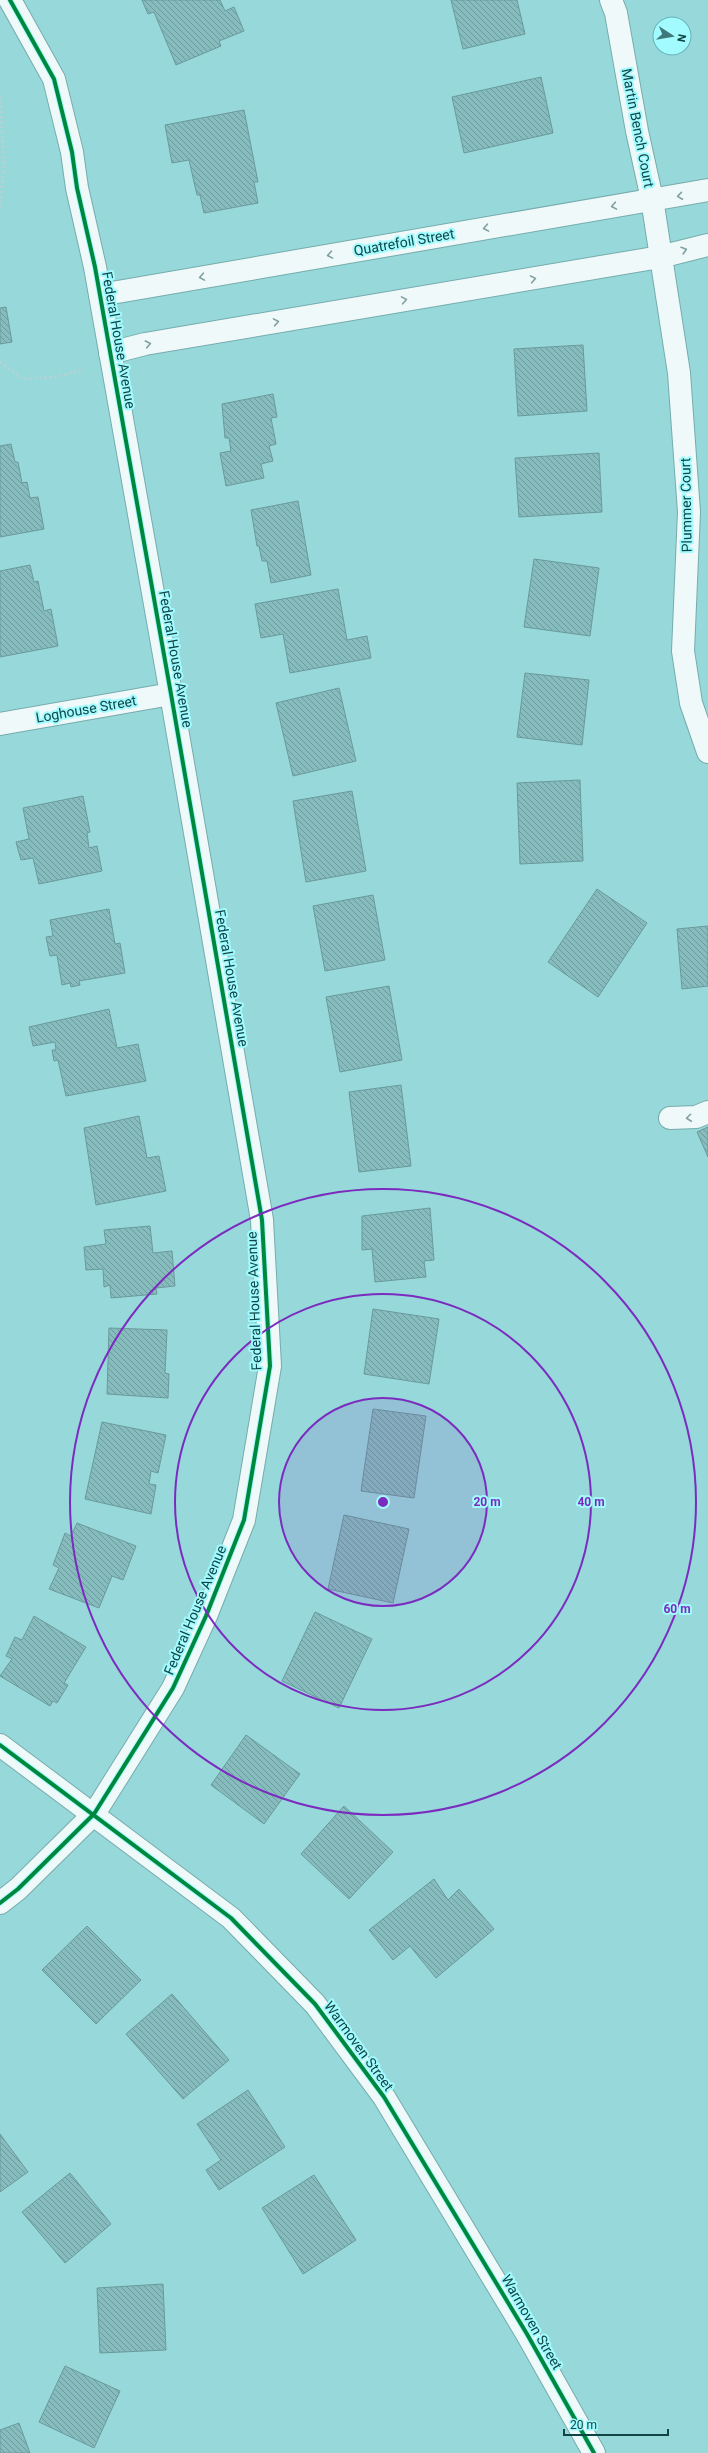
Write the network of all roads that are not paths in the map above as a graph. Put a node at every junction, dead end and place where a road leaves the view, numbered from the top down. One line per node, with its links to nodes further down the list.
1 (10, 0): 7 (street, Federal House Avenue)
2 (611, 0): 4 (street, Martin Bench Court)
3 (708, 190): 4 (street, Quatrefoil Street, one-way to 4)
4 (652, 199): 6 (street, Martin Bench Court); 7 (street, Quatrefoil Street, one-way to 7)
5 (708, 245): 6 (street, one-way to 5)
6 (660, 257): 8 (street, one-way to 6); 11 (street, Plummer Court)
7 (100, 295): 8 (street, Federal House Avenue)
8 (111, 358): 9 (street, Federal House Avenue)
9 (171, 694): 10 (street, Loghouse Street); 15 (street, Federal House Avenue)
10 (0, 724)
11 (708, 752)
12 (708, 1112): 13 (street, one-way to 13)
13 (670, 1118)
14 (0, 1745): 15 (street, Warmoven Street)
15 (94, 1814): 16 (street, Federal House Avenue); 17 (street, Warmoven Street)
16 (0, 1903)
17 (594, 2453)

